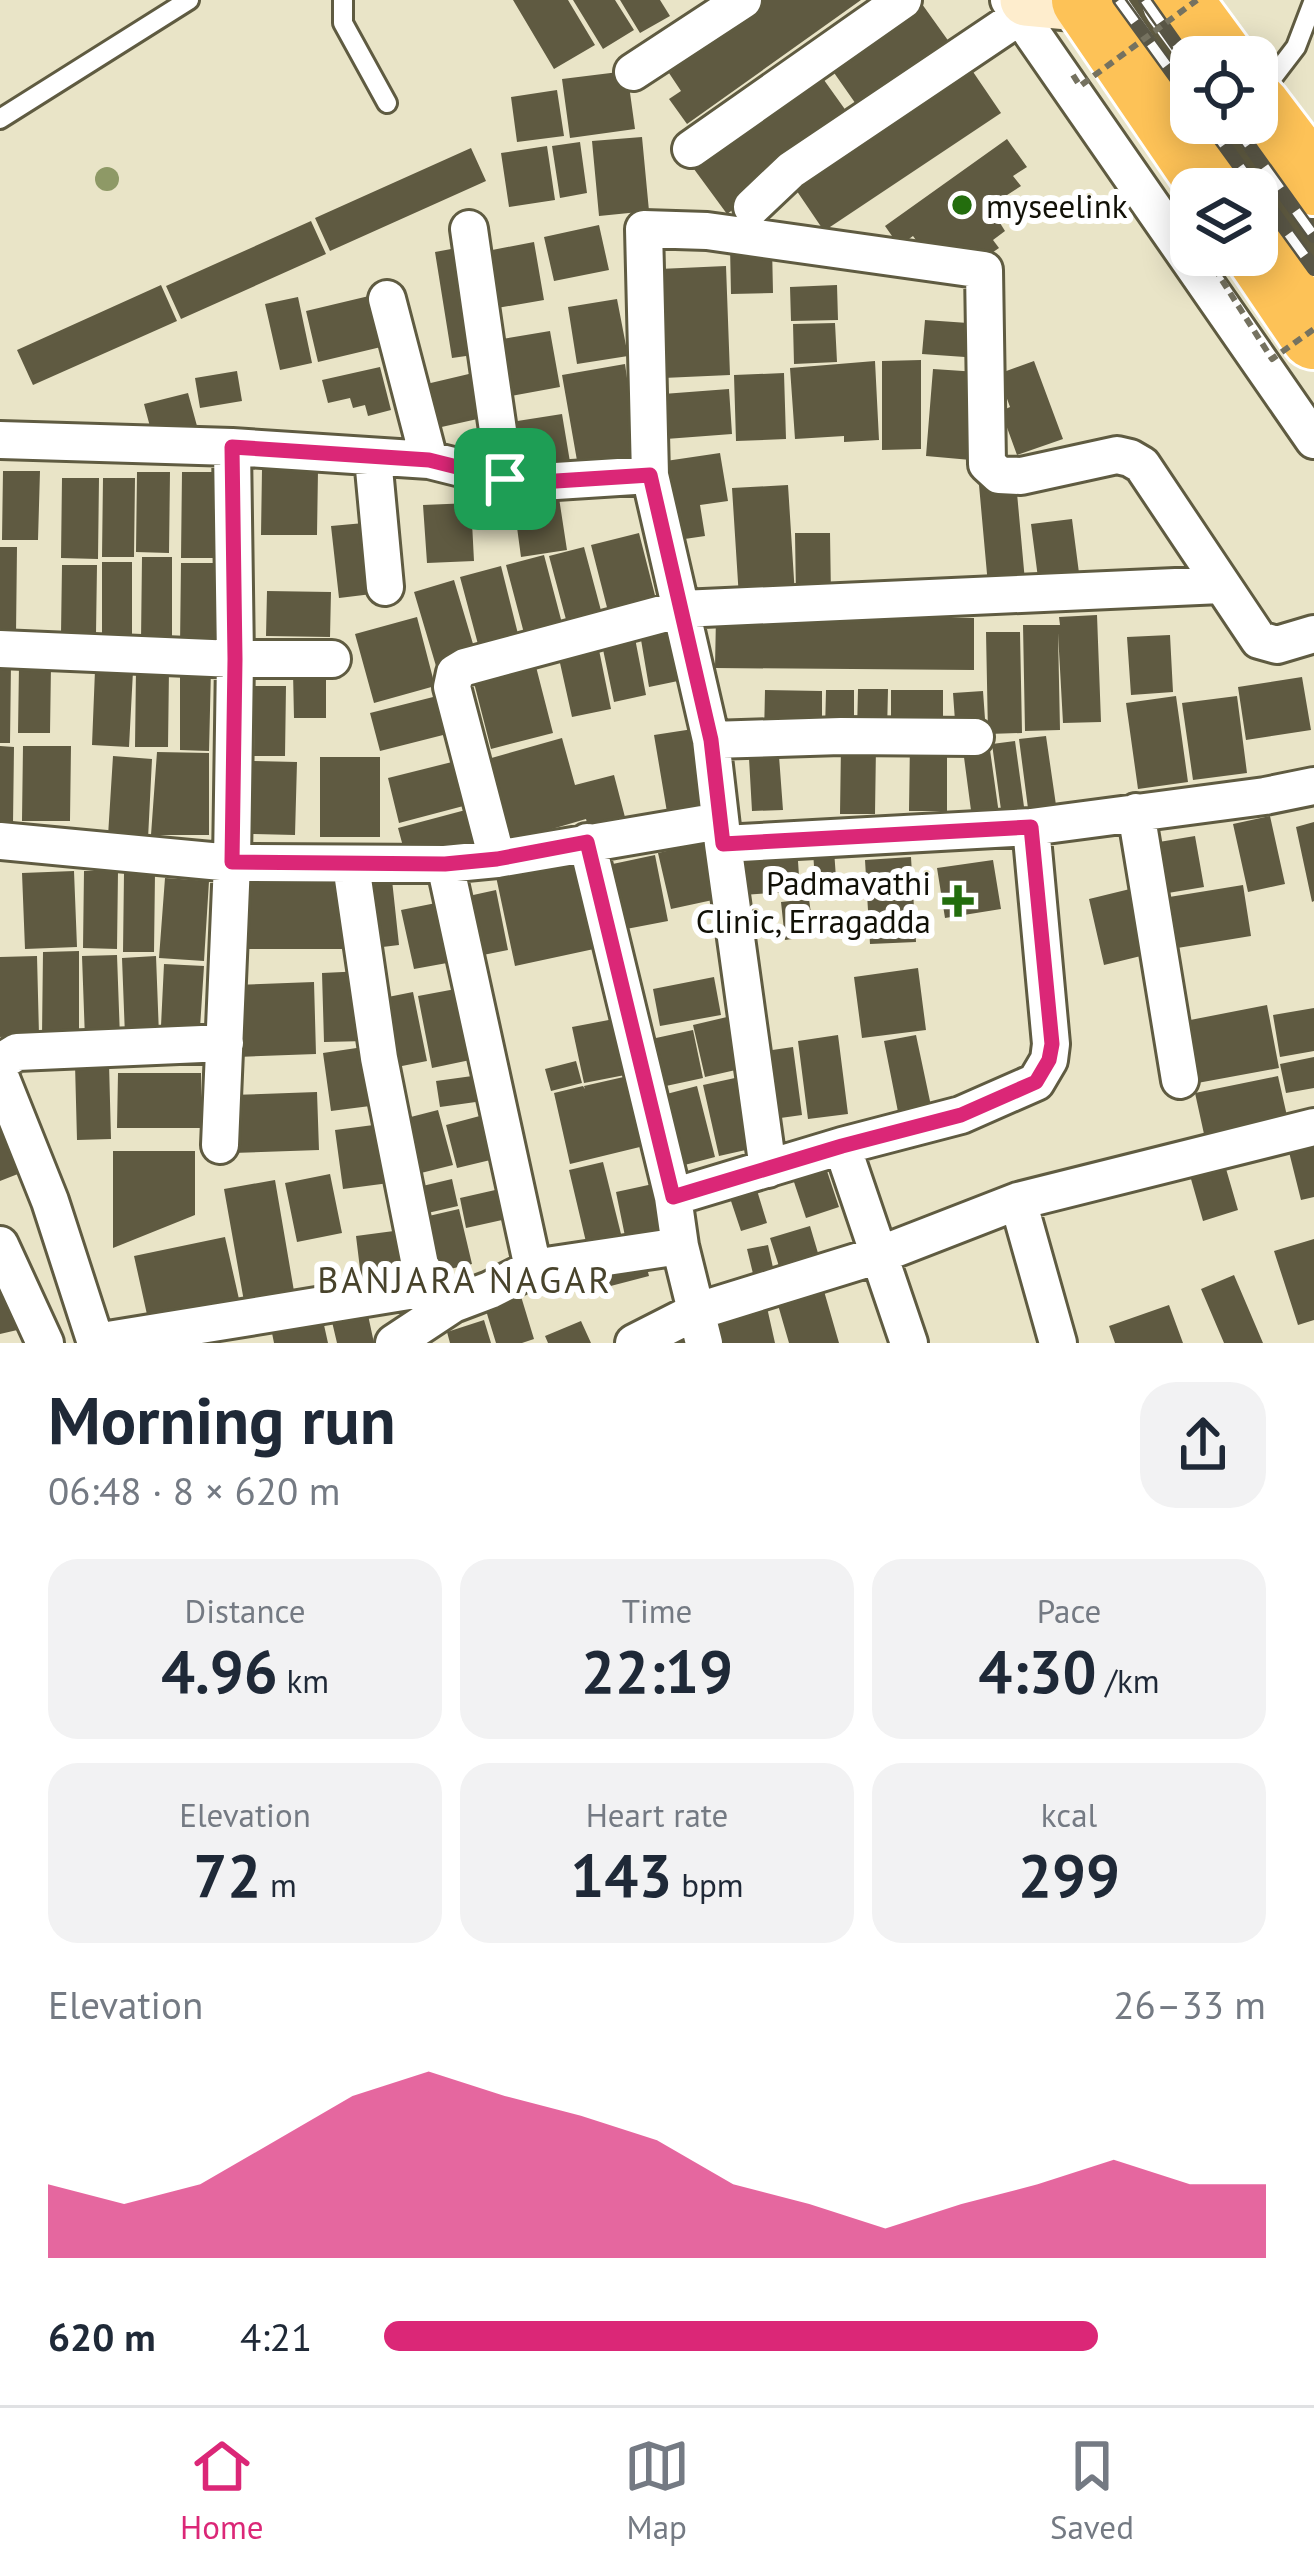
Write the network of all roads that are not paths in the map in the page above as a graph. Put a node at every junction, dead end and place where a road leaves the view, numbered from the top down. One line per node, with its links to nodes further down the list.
1 (189, 0): 12 (lane)
2 (344, 0): 11 (lane)
3 (743, 0): 9 (street)
4 (903, 0): 14 (street)
5 (1178, 0): 8 (highway)
6 (1314, 0): 10 (lane)
7 (1046, 4): 15 (highway); 17 (street); 20 (street)
8 (1205, 36)
9 (633, 72)
10 (1278, 72)
11 (387, 103)
12 (0, 118)
13 (1278, 131): 16 (highway)
14 (691, 149)
15 (1195, 168)
16 (1314, 182)
17 (752, 207)
18 (469, 229): 27 (street)
19 (387, 299): 25 (street)
20 (1274, 307): 22 (street)
21 (0, 440): 23 (street)
22 (1314, 440)
23 (232, 447): 24 (street); 34 (street)
24 (373, 458): 25 (street); 28 (street)
25 (429, 460): 27 (street)
26 (650, 475): 27 (street); 29 (street); 30 (street)
27 (505, 479)
28 (385, 586)
29 (1221, 586): 30 (street); 31 (street)
30 (681, 609): 36 (street); 43 (street)
31 (1314, 634)
32 (0, 649): 34 (street)
33 (332, 658): 34 (street)
34 (235, 659): 44 (street)
35 (975, 737): 36 (street)
36 (711, 740): 40 (street)
37 (1314, 786): 38 (street)
38 (1136, 812): 39 (street); 49 (street)
39 (1031, 827): 40 (street); 52 (street)
40 (722, 832): 42 (street); 53 (street)
41 (0, 841): 44 (street)
42 (587, 842): 43 (street); 54 (street)
43 (497, 859): 45 (street)
44 (232, 862): 46 (street); 47 (street)
45 (445, 864): 46 (street); 59 (street)
46 (351, 865): 60 (street)
47 (225, 1043): 48 (street); 51 (street)
48 (1, 1074): 62 (street)
49 (1180, 1081)
50 (1314, 1127): 55 (street)
51 (220, 1145)
52 (842, 1146): 53 (street); 58 (street)
53 (767, 1169): 54 (street)
54 (673, 1197): 57 (street)
55 (1018, 1202): 58 (street); 67 (street)
56 (0, 1246): 63 (street)
57 (680, 1246): 59 (street); 61 (street)
58 (879, 1255): 61 (street); 66 (street)
59 (533, 1268): 60 (street)
60 (443, 1296): 62 (street); 64 (street)
61 (699, 1328): 65 (street)
62 (96, 1342)
63 (45, 1343)
64 (394, 1343)
65 (634, 1343)
66 (909, 1343)
67 (1058, 1343)

